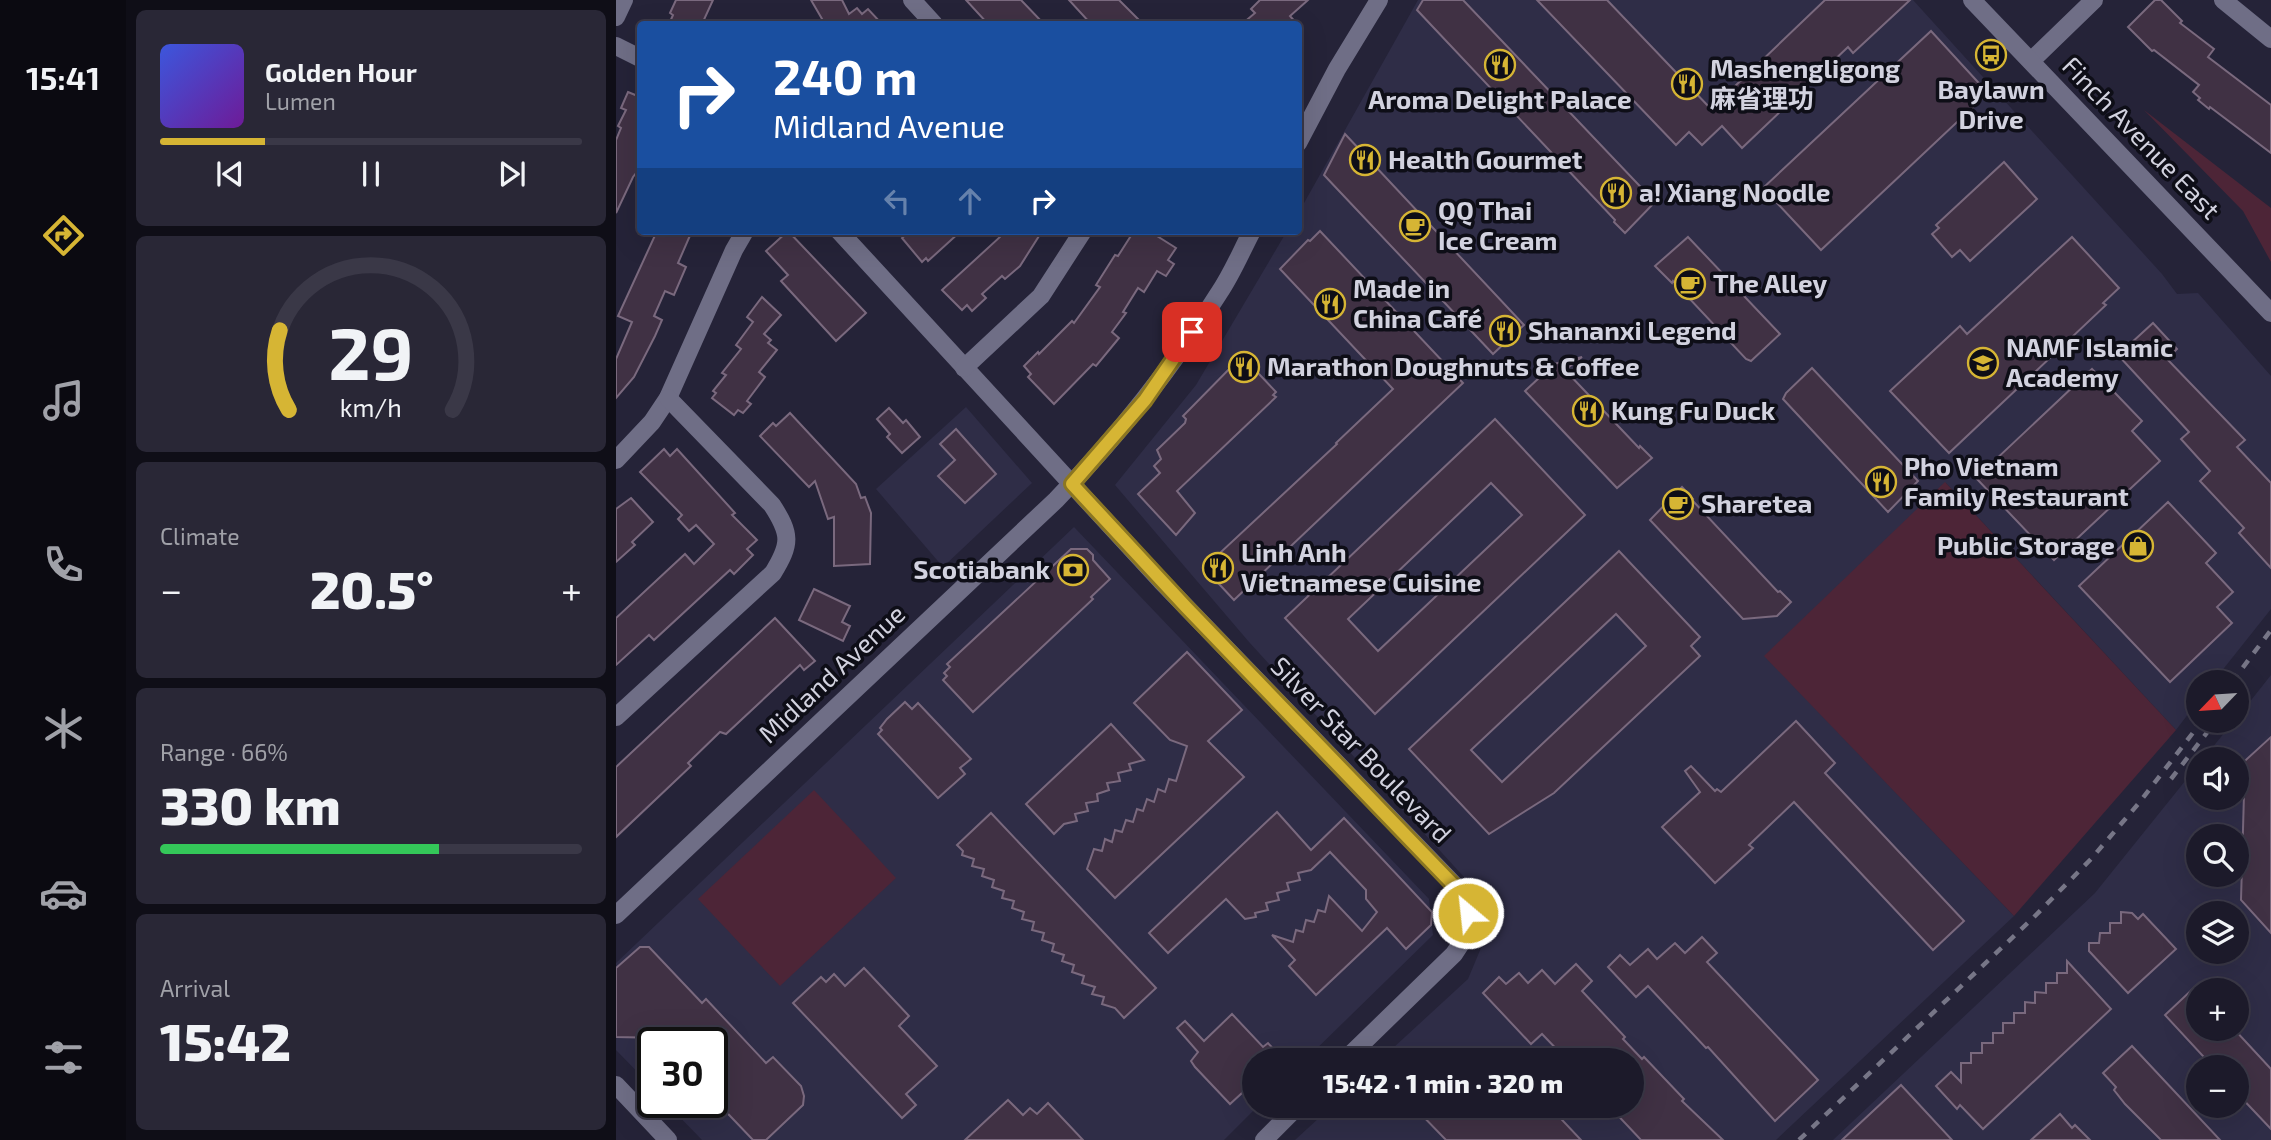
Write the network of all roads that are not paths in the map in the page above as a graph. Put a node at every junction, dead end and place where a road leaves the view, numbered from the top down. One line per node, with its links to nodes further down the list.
1 (624, 0): 7 (street)
2 (912, 0): 8 (street)
3 (1379, 0): 13 (street)
4 (1972, 0): 12 (street, Finch Avenue East)
5 (2094, 0): 12 (street)
6 (2223, 0): 9 (street)
7 (616, 17)
8 (931, 21)
9 (2271, 38)
10 (616, 46): 11 (street)
11 (637, 56)
12 (2031, 61): 18 (street, Finch Avenue East)
13 (1302, 135)
14 (743, 235): 20 (street)
15 (843, 235): 19 (street, Silver Star Boulevard)
16 (1080, 235): 19 (street)
17 (1250, 235): 22 (street, Midland Avenue)
18 (2271, 313)
19 (964, 368): 22 (street, Silver Star Boulevard)
20 (668, 398): 21 (street); 23 (street)
21 (616, 460)
22 (1072, 484): 24 (street, Midland Avenue); 25 (street, Silver Star Boulevard)
23 (616, 717)
24 (616, 915)
25 (1357, 1048)
26 (616, 1085): 28 (street)
27 (1286, 1118): 29 (street)
28 (668, 1140)
29 (1264, 1140)

